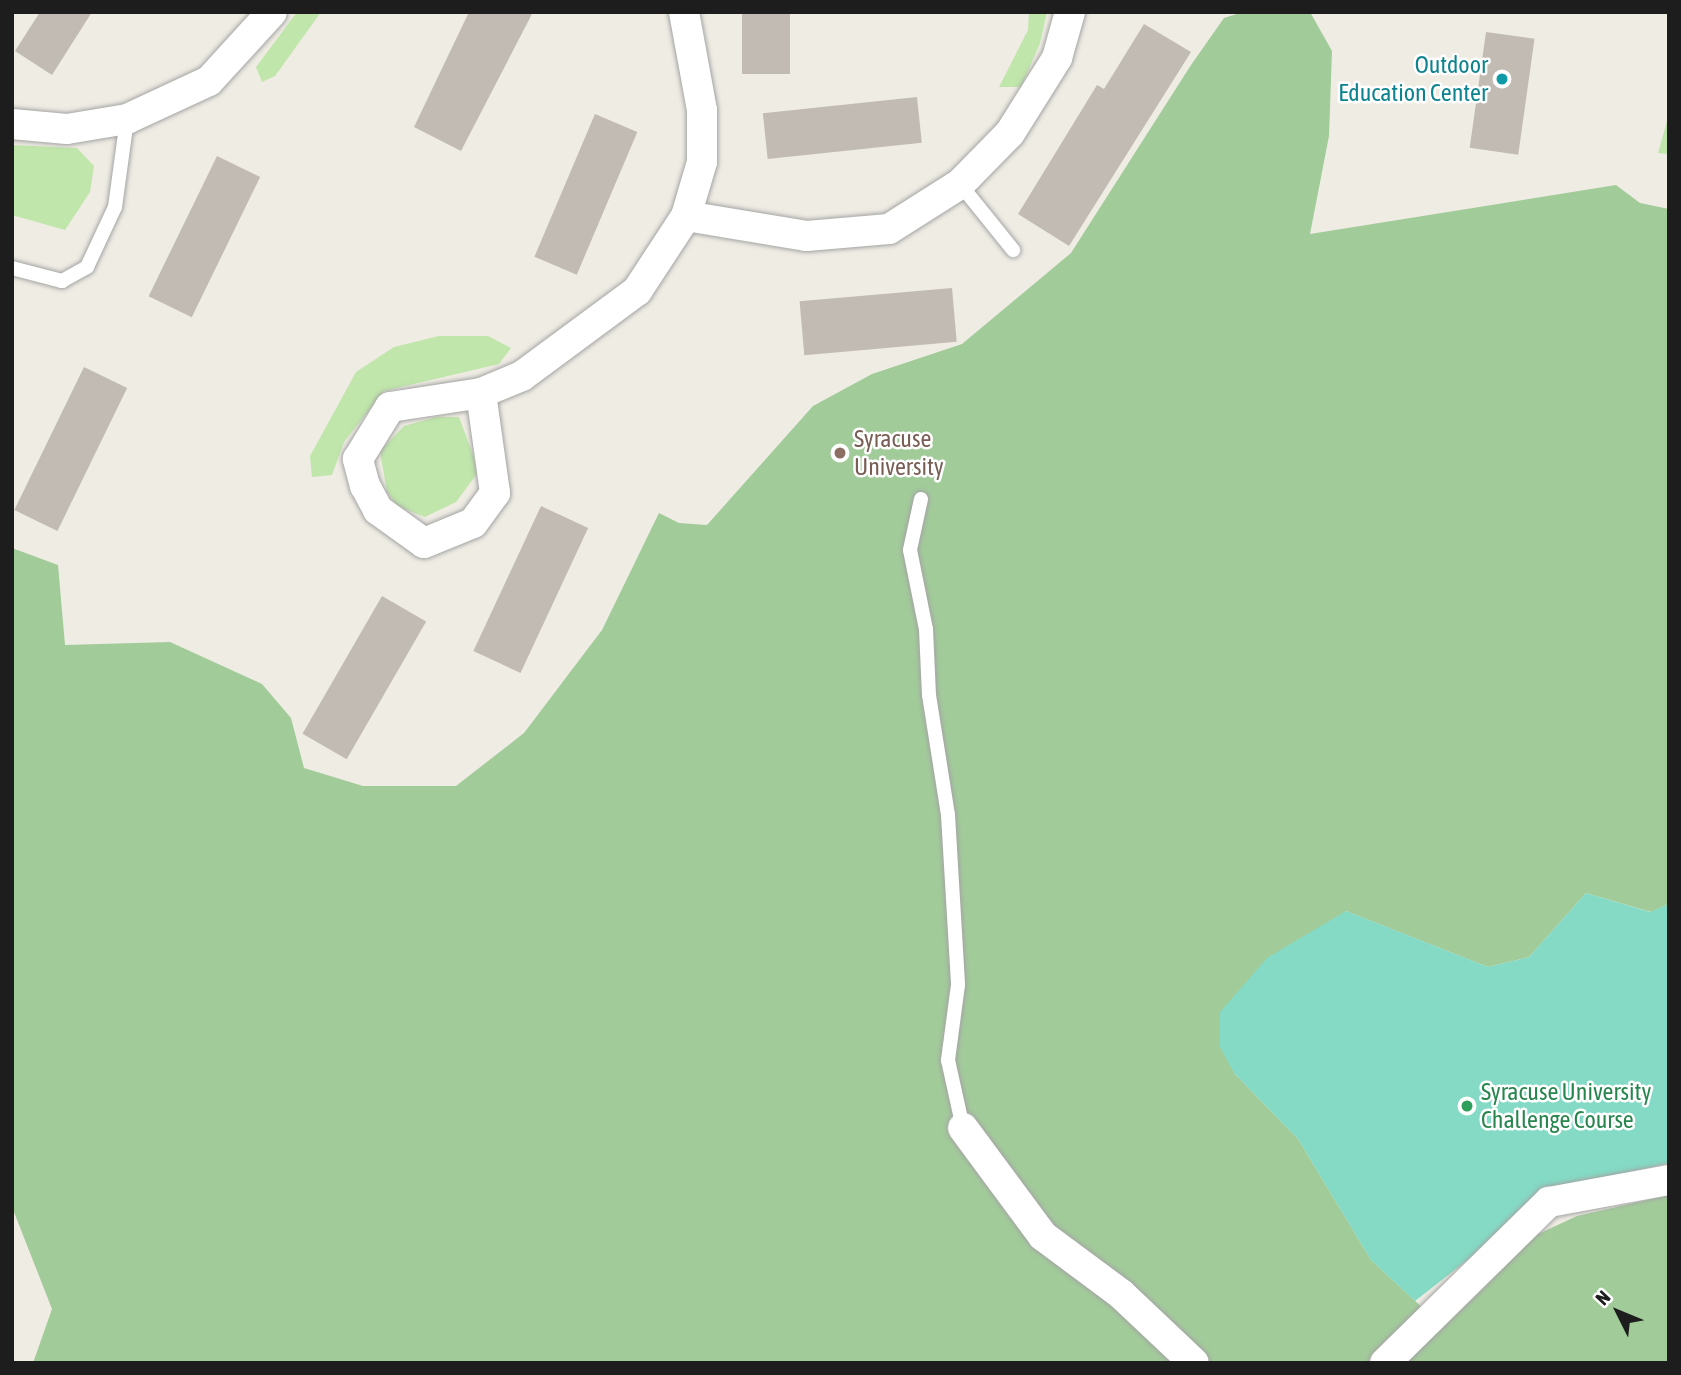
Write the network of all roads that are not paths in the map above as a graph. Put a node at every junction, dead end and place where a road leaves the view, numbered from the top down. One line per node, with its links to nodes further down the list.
1 (272, 12): 4 (street)
2 (684, 12): 7 (street)
3 (1070, 12): 6 (street)
4 (127, 119): 5 (street); 9 (lane)
5 (12, 124)
6 (960, 184): 7 (street); 8 (lane)
7 (687, 216): 10 (street)
8 (1013, 250)
9 (12, 268)
10 (481, 393): 10 (street)
11 (921, 499): 12 (lane)
12 (964, 1128): 14 (street)
13 (1669, 1180): 15 (street)
14 (1194, 1363)
15 (1385, 1363)

